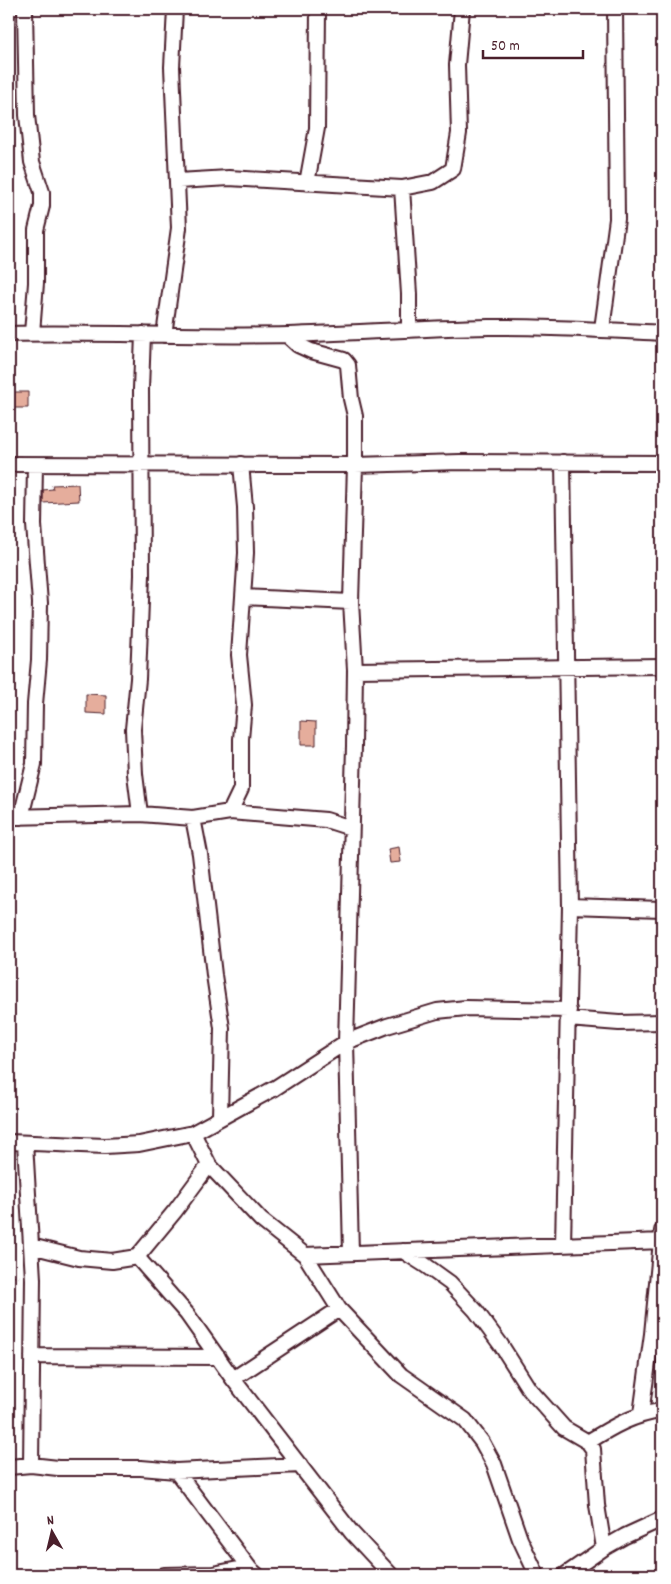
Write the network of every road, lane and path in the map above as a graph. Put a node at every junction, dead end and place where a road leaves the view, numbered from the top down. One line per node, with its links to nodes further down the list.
1 (25, 9): 11 (street)
2 (175, 9): 6 (street)
3 (318, 9): 7 (street)
4 (462, 9): 8 (street)
5 (615, 9): 10 (street)
6 (178, 181): 7 (street); 15 (street)
7 (307, 184): 8 (street)
8 (402, 188): 9 (street)
9 (409, 330): 10 (street); 16 (street)
10 (602, 330): 12 (street)
11 (32, 333): 13 (street); 14 (street)
12 (662, 333)
13 (9, 334)
14 (143, 334): 15 (street); 19 (street)
15 (164, 335): 16 (street)
16 (288, 335): 23 (street)
17 (563, 462): 18 (street); 23 (street); 27 (street)
18 (662, 462)
19 (141, 463): 21 (street); 22 (street); 30 (street)
20 (9, 464): 22 (street)
21 (241, 464): 23 (street); 24 (street)
22 (34, 465): 31 (street)
23 (355, 465): 25 (street)
24 (243, 597): 25 (street); 29 (street)
25 (351, 602): 28 (street)
26 (662, 666): 27 (street)
27 (566, 667): 28 (street); 34 (street)
28 (355, 670): 33 (street)
29 (230, 812): 32 (street); 33 (street)
30 (140, 814): 31 (street); 32 (street)
31 (15, 817)
32 (193, 818): 39 (street)
33 (352, 828): 38 (street)
34 (570, 906): 35 (street); 36 (street)
35 (662, 909)
36 (568, 1014): 37 (street); 38 (street); 45 (street)
37 (662, 1022)
38 (346, 1042): 39 (street); 48 (street)
39 (220, 1117): 40 (street)
40 (193, 1133): 42 (street); 43 (street)
41 (9, 1142): 42 (street)
42 (25, 1143): 46 (street)
43 (209, 1165): 49 (street); 50 (street)
44 (662, 1237): 45 (street); 56 (street)
45 (563, 1245): 47 (street)
46 (31, 1246): 50 (street); 52 (street)
47 (403, 1251): 48 (street); 57 (street)
48 (351, 1253): 49 (street)
49 (305, 1255): 51 (street)
50 (137, 1257): 53 (street)
51 (339, 1309): 54 (street); 67 (street)
52 (32, 1356): 53 (street); 58 (street)
53 (218, 1358): 54 (street)
54 (233, 1379): 59 (street)
55 (662, 1411): 56 (street)
56 (641, 1414): 57 (street)
57 (588, 1442): 63 (street)
58 (31, 1465): 60 (street); 61 (street)
59 (300, 1465): 61 (street); 66 (street)
60 (9, 1467)
61 (176, 1471): 64 (street)
62 (662, 1519): 63 (street)
63 (604, 1548): 68 (street)
64 (254, 1572): 65 (street)
65 (164, 1575)
66 (391, 1575)
67 (537, 1575)
68 (565, 1575)

